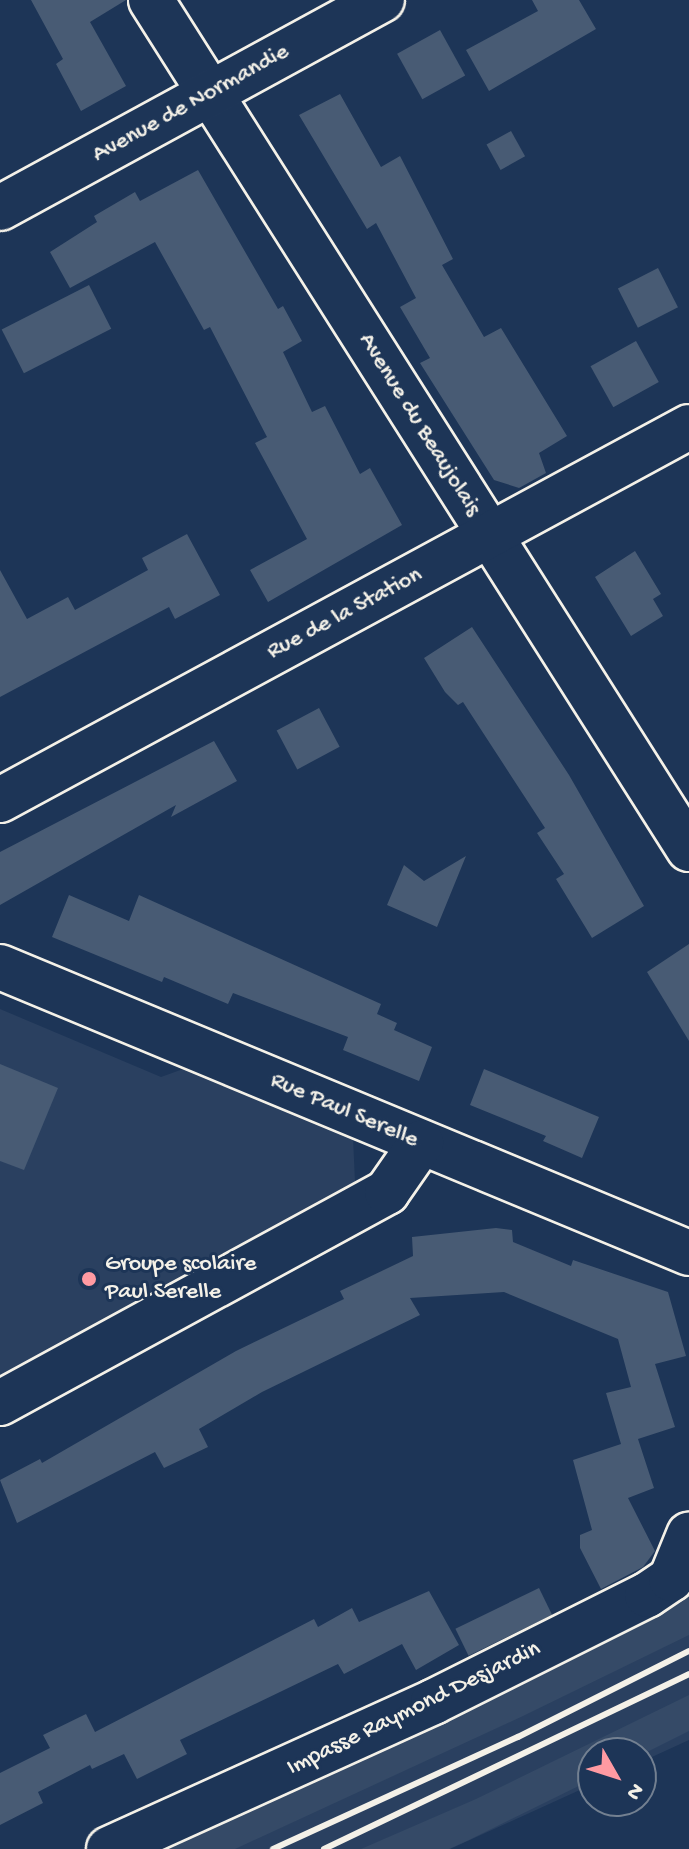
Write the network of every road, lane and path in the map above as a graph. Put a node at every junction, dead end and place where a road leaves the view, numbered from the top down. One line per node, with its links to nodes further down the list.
1 (151, 0): 3 (street, Avenue du Beaujolais)
2 (382, 0): 3 (street, Avenue de Normandie)
3 (210, 94): 4 (street, Avenue de Normandie); 6 (street, Avenue du Beaujolais)
4 (0, 208)
5 (689, 427): 6 (street, Rue de la Station)
6 (488, 536): 7 (street, Rue de la Station); 8 (street, Avenue du Beaujolais)
7 (0, 800)
8 (689, 849)
9 (0, 967): 10 (street, Rue Paul Serelle)
10 (421, 1143): 11 (street, Rue Paul Serelle); 12 (street)
11 (689, 1253)
12 (0, 1403)
13 (689, 1535): 14 (street, Impasse Raymond Desjardin)
14 (109, 1849)

